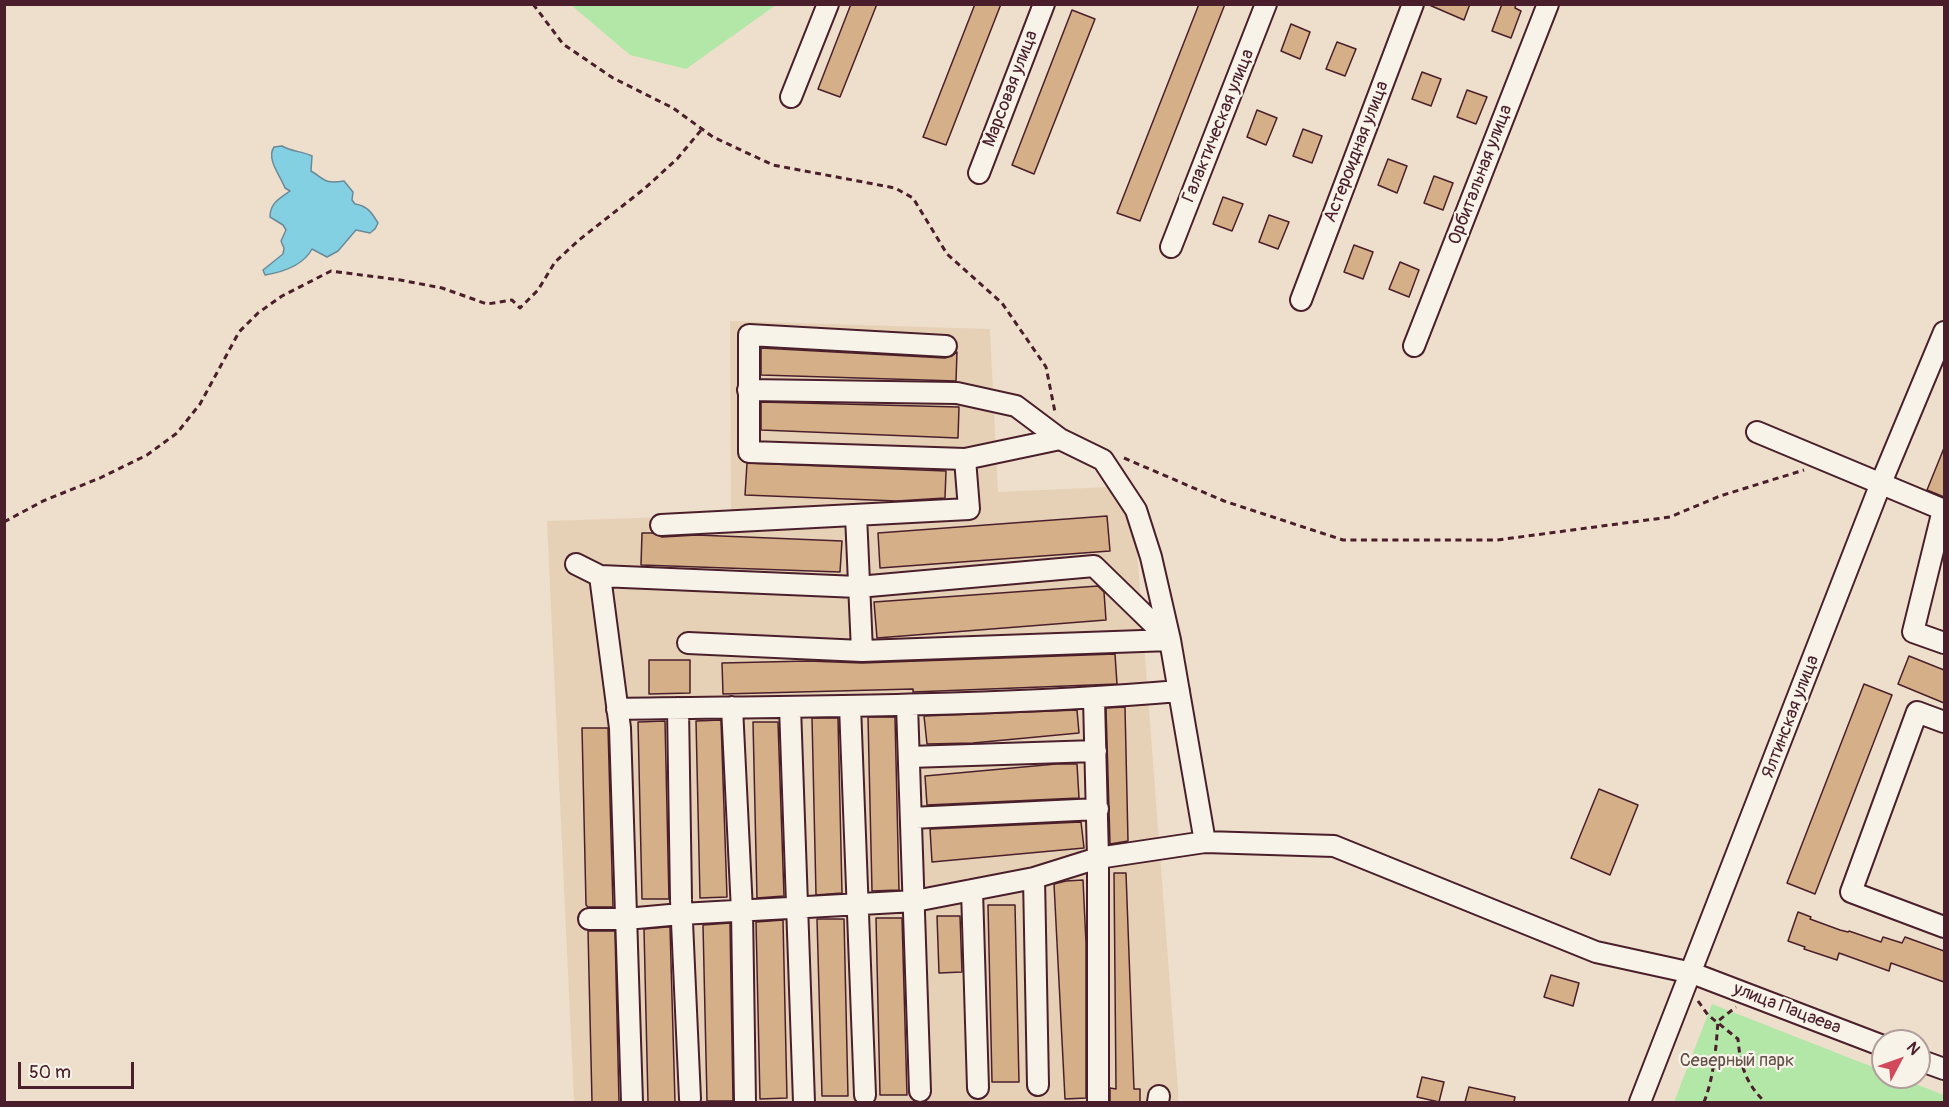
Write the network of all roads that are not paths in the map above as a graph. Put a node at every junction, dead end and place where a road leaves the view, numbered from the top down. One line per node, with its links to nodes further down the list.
1 (828, 4): 6 (street)
2 (1044, 4): 7 (street, Марсовая улица)
3 (1266, 4): 8 (street, Галактическая улица)
4 (1413, 4): 9 (street, Астероидная улица)
5 (1548, 4): 12 (street, Орбитальная улица)
6 (791, 97)
7 (979, 173)
8 (1171, 247)
9 (1301, 300)
10 (1944, 332): 17 (street, Ялтинская улица)
11 (946, 345): 13 (street)
12 (1414, 346)
13 (748, 390): 15 (street); 16 (street)
14 (1757, 432): 17 (street)
15 (1060, 439): 16 (street); 24 (street)
16 (965, 459): 19 (street)
17 (1881, 483): 18 (street); 53 (street, Ялтинская улица)
18 (1944, 510): 26 (street)
19 (855, 515): 20 (street); 23 (street)
20 (661, 525)
21 (576, 564): 22 (street)
22 (600, 576): 23 (street); 35 (street)
23 (858, 587): 24 (street); 27 (street)
24 (1170, 640): 27 (street); 28 (street)
25 (688, 643): 27 (street)
26 (1944, 643)
27 (862, 651)
28 (1179, 691): 29 (street); 41 (street)
29 (1094, 699): 30 (street); 37 (street)
30 (907, 705): 31 (street); 38 (street)
31 (850, 706): 33 (street); 46 (street)
32 (732, 707): 33 (street); 34 (street); 48 (street)
33 (790, 707): 47 (street)
34 (678, 708): 35 (street); 49 (street)
35 (617, 709): 51 (street)
36 (1944, 722): 52 (street)
37 (1096, 751): 38 (street); 39 (street)
38 (909, 757): 40 (street)
39 (1098, 809): 40 (street); 42 (street)
40 (911, 818): 45 (street)
41 (1205, 842): 42 (street, улица Пацаева); 53 (street, улица Пацаева)
42 (1098, 858): 43 (street, улица Пацаева); 63 (street)
43 (1034, 878): 44 (street, улица Пацаева); 55 (street)
44 (972, 890): 45 (street, улица Пацаева); 56 (street)
45 (915, 902): 46 (street, улица Пацаева); 57 (street)
46 (857, 904): 47 (street, улица Пацаева); 58 (street)
47 (798, 908): 48 (street, улица Пацаева); 62 (street)
48 (742, 911): 49 (street, улица Пацаева); 61 (street)
49 (681, 914): 51 (street, улица Пацаева); 59 (street)
50 (589, 919): 51 (street, улица Пацаева)
51 (626, 919): 60 (street)
52 (1944, 927)
53 (1692, 973): 54 (street, улица Пацаева); 64 (street, Ялтинская улица)
54 (1871, 1041)
55 (1038, 1085)
56 (978, 1088)
57 (920, 1091)
58 (865, 1095)
59 (690, 1099)
60 (632, 1102)
61 (745, 1102)
62 (804, 1102)
63 (1098, 1102)
64 (1640, 1102)

